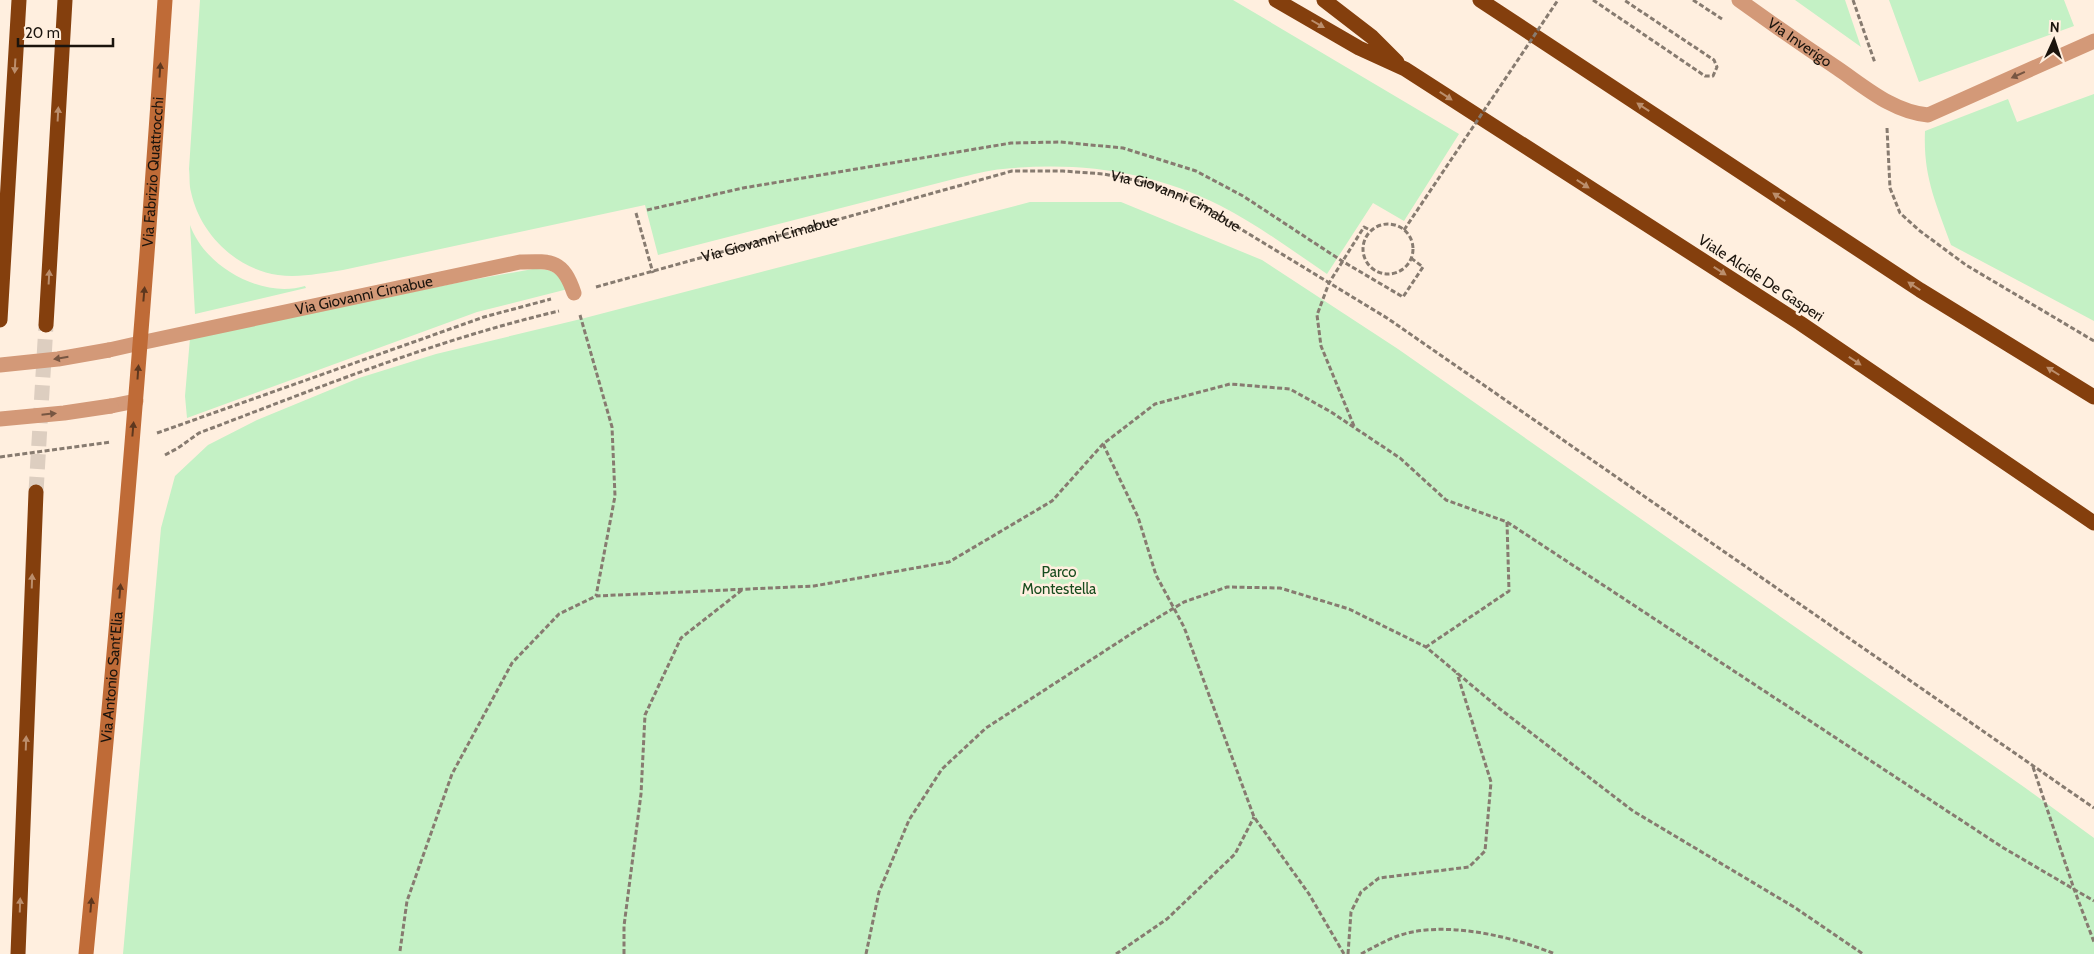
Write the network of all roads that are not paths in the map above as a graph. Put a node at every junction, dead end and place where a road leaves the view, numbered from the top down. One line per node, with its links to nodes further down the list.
1 (20, 0): 11 (highway, one-way to 11)
2 (65, 0): 12 (highway, one-way to 2)
3 (165, 0): 13 (main road, Via Fabrizio Quattrocchi, one-way to 3)
4 (1276, 0): 9 (highway, one-way to 9)
5 (1324, 0): 9 (highway)
6 (1480, 0): 15 (highway, one-way to 6)
7 (1739, 0): 8 (street, Via Inverigo, one-way to 7)
8 (2094, 41)
9 (1405, 70): 19 (highway, Viale Alcide De Gasperi, one-way to 19)
10 (576, 300): 13 (street, Via Giovanni Cimabue)
11 (0, 320)
12 (46, 325)
13 (140, 343): 14 (street, Via Giovanni Cimabue, one-way to 14, bridge); 16 (main road, Via Fabrizio Quattrocchi, one-way to 13)
14 (0, 365)
15 (2094, 397)
16 (136, 401): 17 (street, one-way to 16, bridge); 21 (main road, Via Antonio Sant'Elia, one-way to 16)
17 (0, 419)
18 (36, 492): 20 (highway, one-way to 18)
19 (2094, 523)
20 (18, 954)
21 (86, 954)

